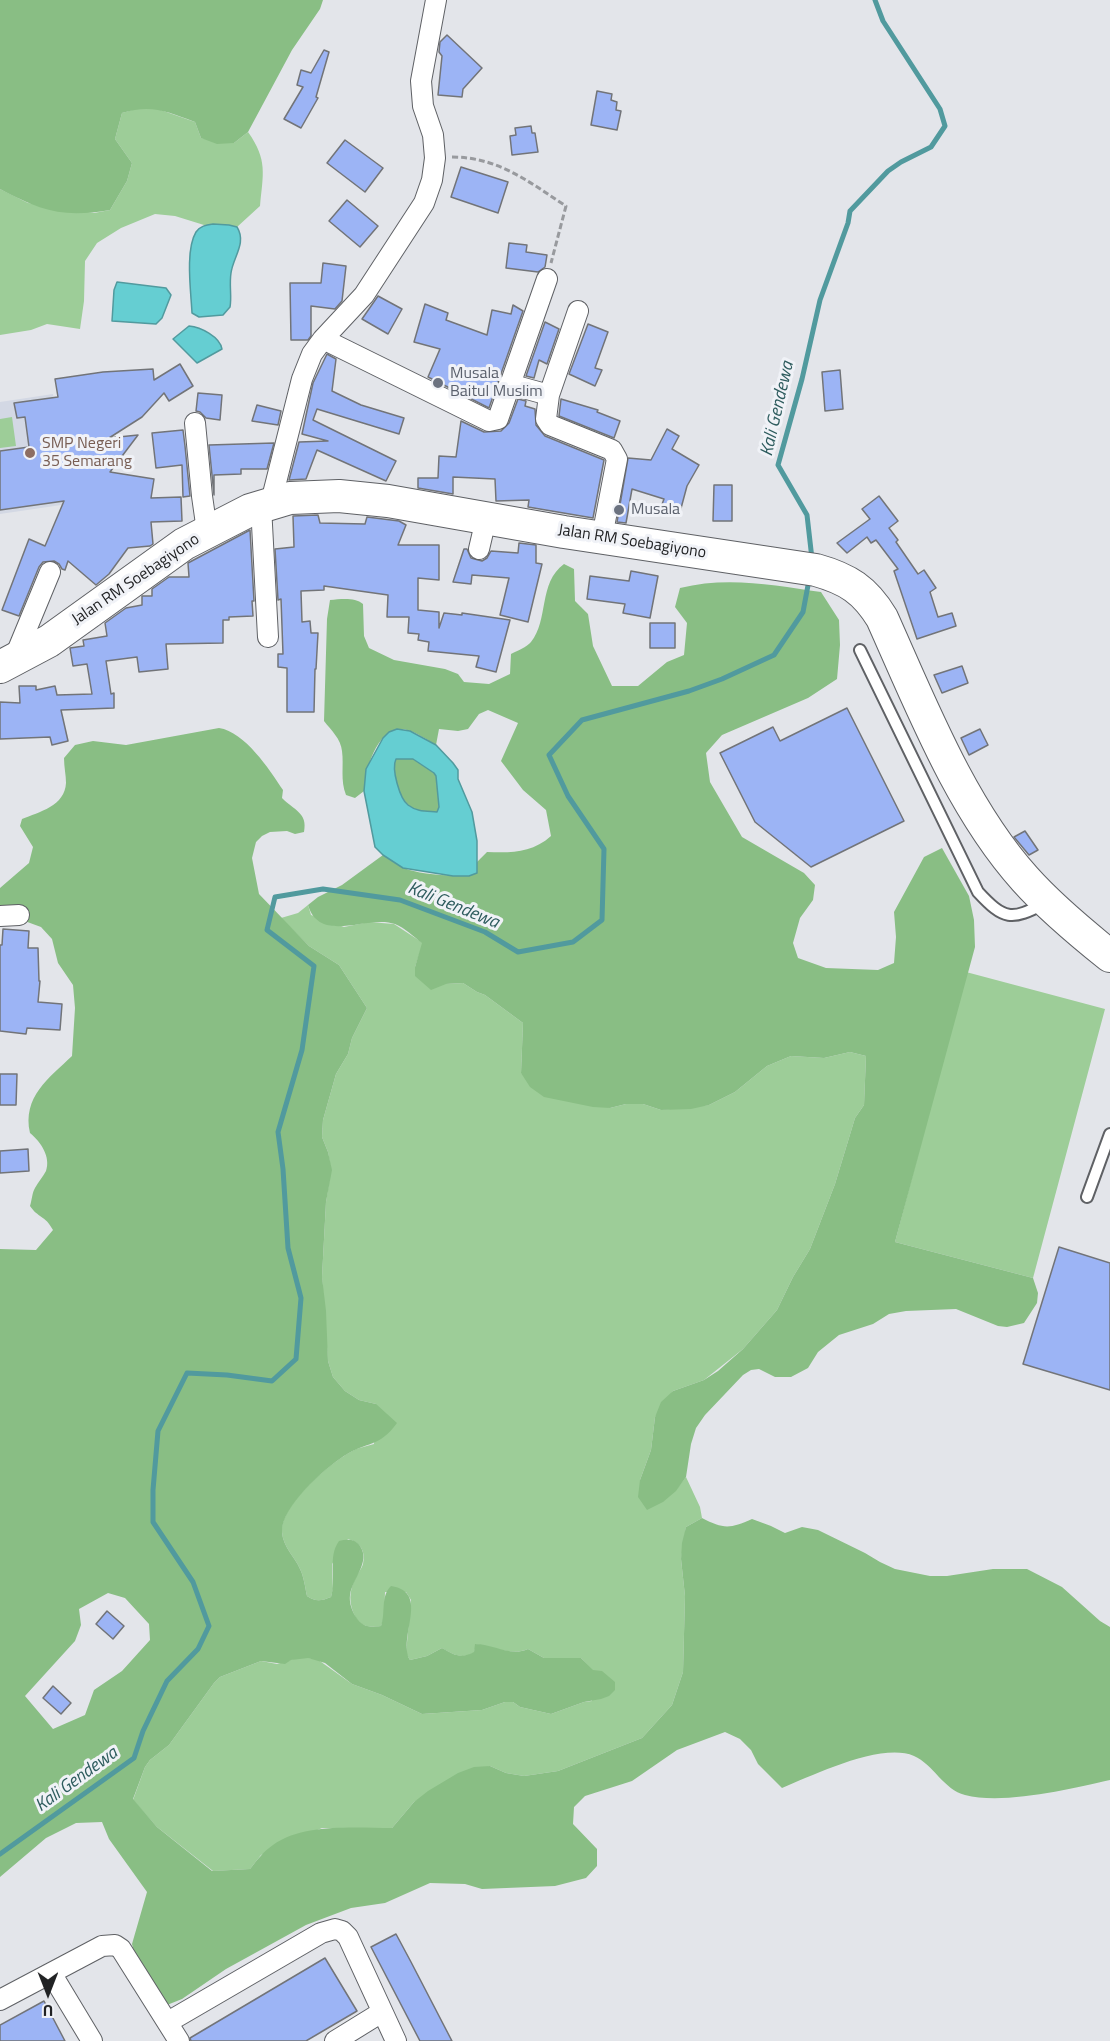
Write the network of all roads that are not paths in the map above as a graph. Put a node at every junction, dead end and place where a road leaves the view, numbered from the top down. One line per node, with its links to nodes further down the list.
1 (436, 0): 4 (street)
2 (547, 279): 5 (street)
3 (578, 311): 6 (street)
4 (323, 339): 5 (street); 8 (street)
5 (509, 384): 6 (street)
6 (549, 395): 11 (street)
7 (195, 423): 10 (street)
8 (266, 504): 9 (main road, Jalan RM Soebagiyono); 10 (main road, Jalan RM Soebagiyono); 14 (street)
9 (486, 519): 11 (main road, Jalan RM Soebagiyono); 12 (street)
10 (207, 531): 16 (main road, Jalan RM Soebagiyono)
11 (602, 537): 17 (main road, Jalan RM Soebagiyono)
12 (479, 549)
13 (50, 572): 16 (street)
14 (268, 637)
15 (860, 650): 17 (lane)
16 (7, 664)
17 (1048, 902): 18 (main road, Jalan RM Soebagiyono)
18 (1110, 956)
19 (1110, 1134): 20 (lane)
20 (1087, 1197)
21 (51, 1974): 22 (street); 24 (street); 25 (street)
22 (0, 2000)
23 (382, 2013): 24 (street); 27 (street); 28 (street)
24 (168, 2022): 26 (street)
25 (92, 2041)
26 (179, 2041)
27 (335, 2041)
28 (396, 2041)

